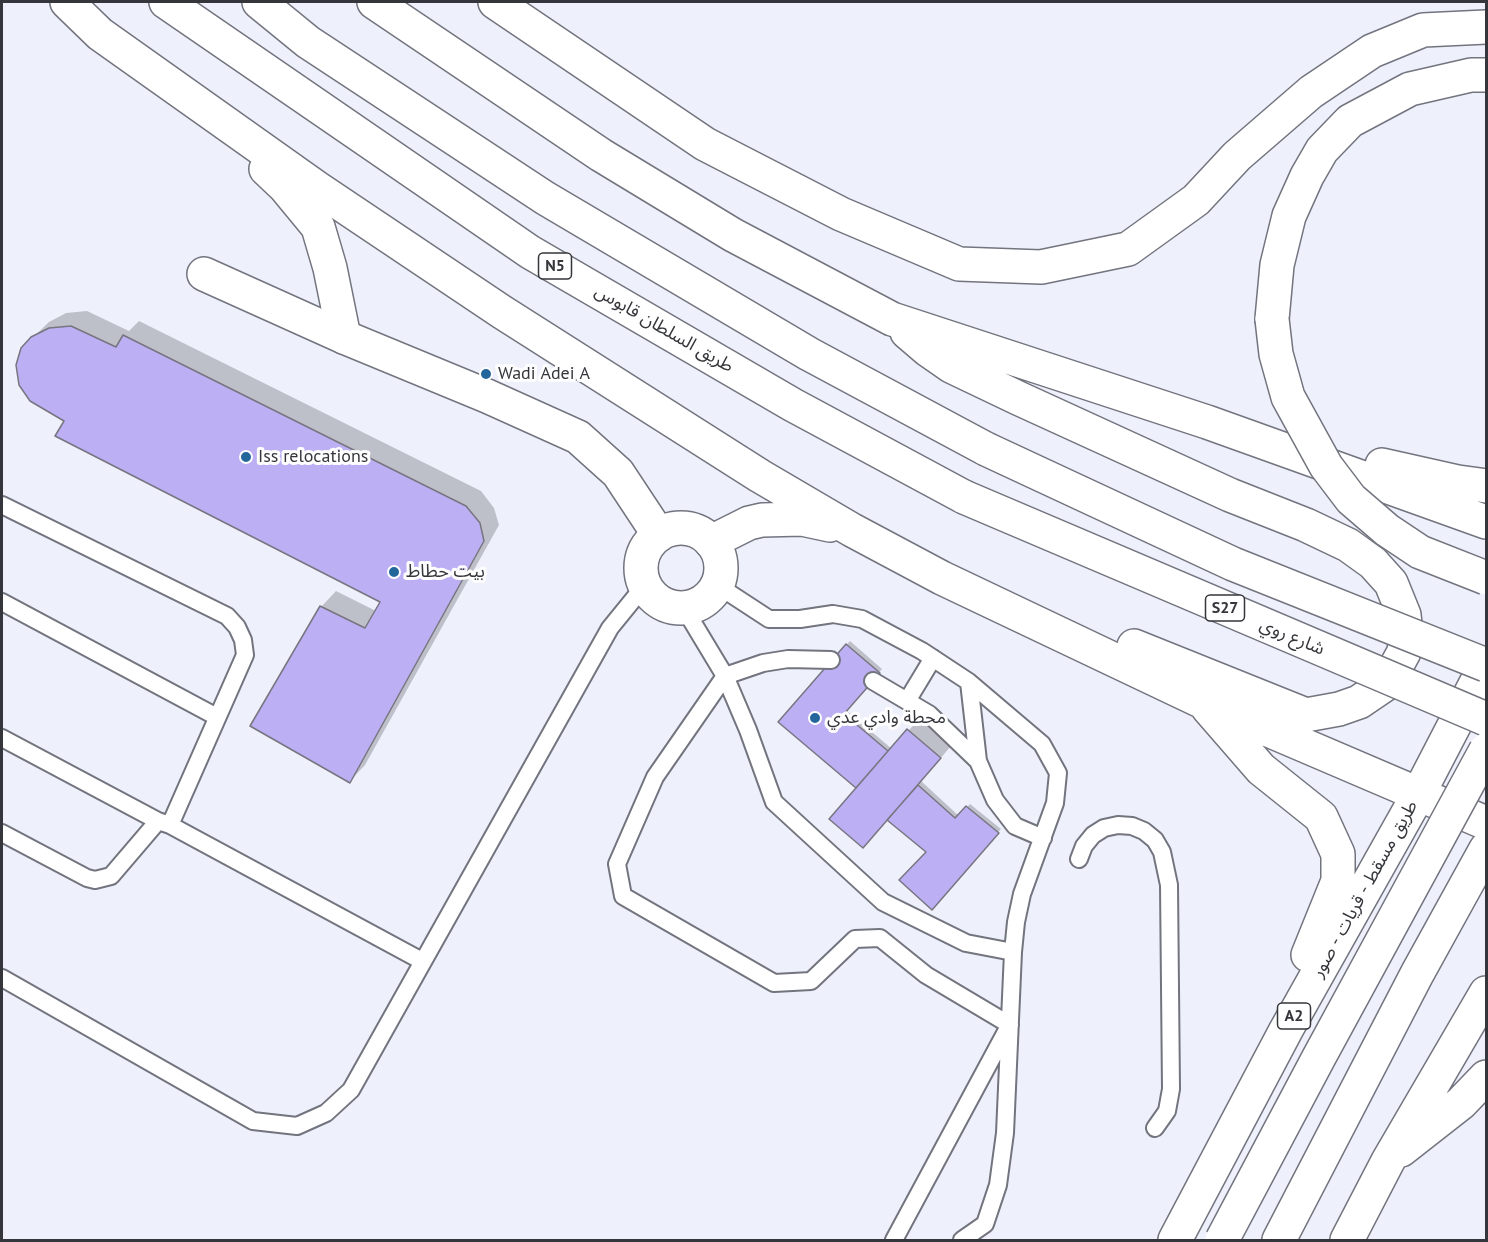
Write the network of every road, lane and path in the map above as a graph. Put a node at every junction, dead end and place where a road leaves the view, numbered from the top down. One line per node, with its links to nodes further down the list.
1 (67, 2): 8 (main road)
2 (165, 2): 14 (main road, طريق السلطان قابوس / N5)
3 (259, 2): 28 (main road, S27, bridge)
4 (374, 2): 10 (main road)
5 (495, 2): 6 (main road)
6 (1486, 27)
7 (1486, 75): 20 (main road, bridge)
8 (215, 116): 11 (main road); 17 (main road)
9 (204, 274): 11 (main road)
10 (892, 319): 12 (main road); 25 (main road)
11 (344, 337): 18 (main road)
12 (1276, 446): 13 (main road); 16 (main road)
13 (1486, 486)
14 (964, 497): 35 (main road, شارع روي / S27, bridge)
15 (2, 504): 34 (lane)
16 (1486, 522)
17 (852, 530): 19 (main road); 25 (main road)
18 (659, 535): 19 (main road); 21 (main road)
19 (711, 542): 22 (main road)
20 (1486, 578)
21 (645, 585): 24 (main road); 47 (lane)
22 (717, 585): 24 (main road); 26 (lane)
23 (2, 602): 34 (lane)
24 (684, 608): 29 (lane)
25 (1038, 622): 33 (main road)
26 (933, 658): 31 (lane); 32 (lane)
27 (831, 660): 29 (lane)
28 (1486, 664): 39 (main road, طريق مسقط - قريات - صور / A2)
29 (725, 676): 46 (lane); 50 (lane)
30 (873, 681): 32 (lane)
31 (969, 682): 38 (lane); 43 (lane)
32 (907, 701): 38 (lane)
33 (1203, 702): 39 (main road); 51 (main road)
34 (217, 717): 40 (lane)
35 (1486, 719)
36 (2, 738): 40 (lane)
37 (1486, 750): 58 (main road, bridge)
38 (978, 761): 43 (lane)
39 (1418, 795): 41 (main road); 51 (main road, طريق مسقط - قريات - صور / A2)
40 (164, 823): 42 (lane); 47 (lane)
41 (1486, 823)
42 (2, 833)
43 (1043, 838): 46 (lane)
44 (1486, 849): 59 (main road)
45 (1079, 859): 53 (lane)
46 (1013, 952): 50 (lane)
47 (422, 961): 48 (lane)
48 (2, 978)
49 (1486, 993): 54 (main road)
50 (1010, 1025): 55 (lane); 56 (lane)
51 (1286, 1030): 57 (main road, طريق مسقط - قريات - صور / A2)
52 (1486, 1077): 54 (main road)
53 (1155, 1128)
54 (1388, 1161): 60 (main road)
55 (894, 1240)
56 (962, 1240)
57 (1175, 1240)
58 (1222, 1240)
59 (1280, 1240)
60 (1347, 1240)

